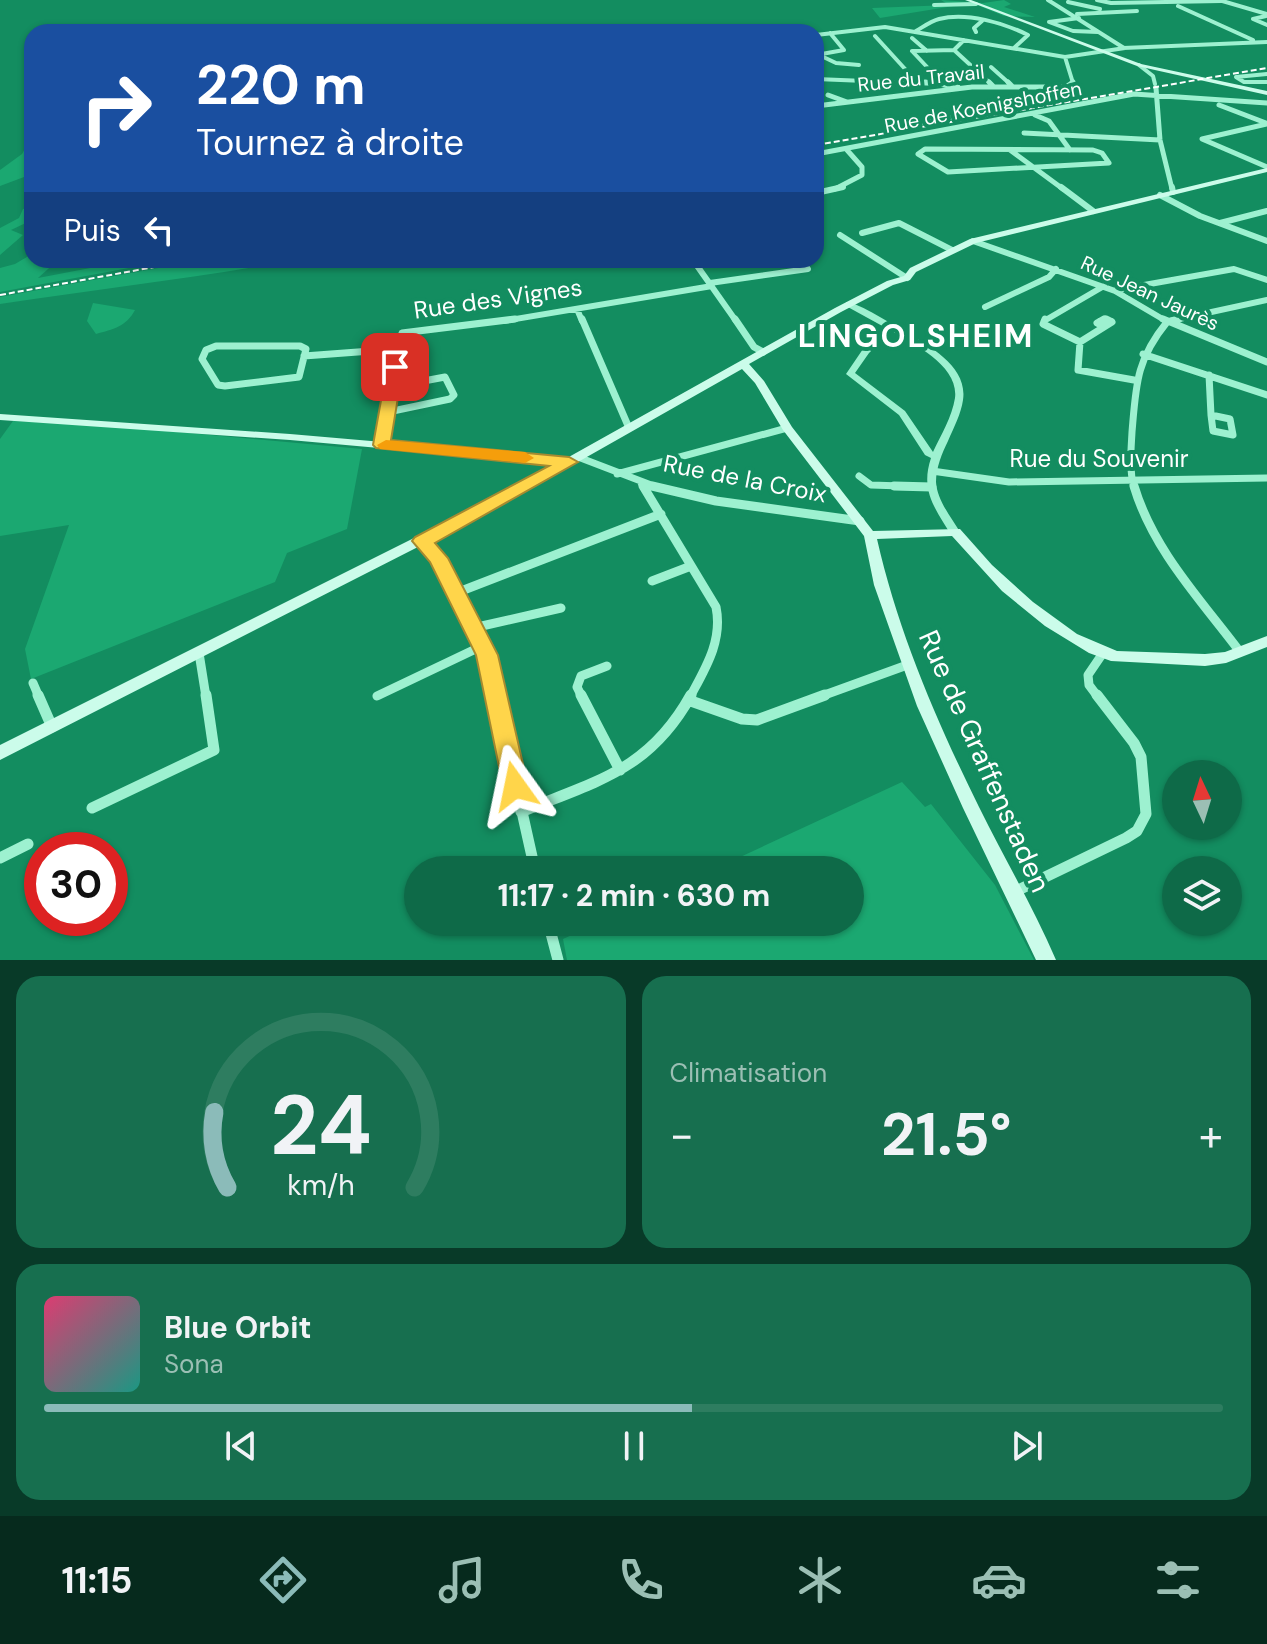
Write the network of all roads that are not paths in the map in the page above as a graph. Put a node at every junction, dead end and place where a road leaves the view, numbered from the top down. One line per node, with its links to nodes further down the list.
1 (967, 0): 8 (main road)
2 (1048, 0): 12 (street)
3 (1097, 0): 7 (street)
4 (1167, 0): 7 (street)
5 (1220, 1): 7 (street); 11 (street)
6 (1068, 2): 10 (street)
7 (1174, 3): 24 (street)
8 (976, 4): 9 (street); 30 (main road)
9 (934, 5)
10 (1107, 13): 12 (street); 13 (street)
11 (1267, 15): 15 (street)
12 (1078, 16): 18 (street); 18 (street)
13 (1146, 16)
14 (982, 21): 16 (street); 17 (street); 26 (street)
15 (1267, 25)
16 (916, 32): 19 (street); 23 (street)
17 (976, 32)
18 (1098, 32): 27 (street)
19 (830, 33): 20 (street); 31 (street)
20 (824, 34)
21 (875, 36): 39 (street)
22 (912, 38): 29 (street)
23 (965, 40): 26 (street); 28 (street)
24 (1257, 42): 25 (street); 27 (street)
25 (1267, 42)
26 (1014, 48): 33 (street)
27 (1125, 48): 30 (street)
28 (954, 50): 29 (street); 42 (street)
29 (927, 51): 41 (street)
30 (1100, 52): 33 (street); 35 (main road)
31 (824, 53)
32 (824, 57): 34 (street)
33 (1065, 57): 44 (street, Rue du Travail)
34 (859, 65)
35 (1139, 65): 46 (street); 47 (main road)
36 (991, 67): 43 (street)
37 (1267, 74): 40 (street)
38 (824, 79): 39 (street)
39 (916, 81): 41 (street)
40 (1267, 82)
41 (943, 84): 45 (street)
42 (993, 86): 43 (street, Rue du Travail); 45 (street, Rue du Travail)
43 (1013, 87): 44 (street, Rue du Travail)
44 (1030, 87): 55 (street)
45 (963, 88): 50 (street, Rue du Travail)
46 (1156, 89): 49 (street, Rue de Koenigshoffen); 53 (street, Rue de Koenigshoffen); 58 (street)
47 (1267, 93)
48 (828, 95): 50 (street)
49 (1207, 100): 51 (street); 54 (street)
50 (848, 102): 52 (street, Rue du Travail)
51 (1267, 103)
52 (824, 105)
53 (1033, 114): 57 (street); 59 (street, Rue de Koenigshoffen)
54 (1267, 124): 64 (street)
55 (899, 126)
56 (1024, 133): 57 (street)
57 (1058, 135): 58 (street); 61 (street)
58 (1160, 140): 66 (street)
59 (847, 150): 62 (street, Rue de Koenigshoffen); 65 (street)
60 (1009, 150): 61 (street); 63 (street); 63 (street)
61 (1070, 150): 63 (street)
62 (824, 153)
63 (1029, 166): 68 (street)
64 (1267, 168): 66 (main road)
65 (824, 191)
66 (1173, 192): 67 (main road)
67 (1160, 195): 68 (main road); 70 (street)
68 (1093, 211): 73 (main road)
69 (1266, 212): 70 (street)
70 (1219, 223): 74 (street)
71 (862, 233): 75 (street)
72 (840, 235): 79 (street)
73 (973, 241): 75 (main road); 78 (street, Rue Jean Jaurès)
74 (1267, 241)
75 (952, 250): 79 (main road)
76 (699, 268): 81 (street)
77 (807, 268): 81 (street, Rue des Vignes)
78 (1056, 269): 82 (street, Rue Jean Jaurès); 87 (street)
79 (907, 278): 86 (main road)
80 (1267, 280): 83 (street)
81 (711, 285): 88 (street, Rue des Vignes); 95 (street)
82 (1104, 286): 83 (street, Rue Jean Jaurès); 93 (street)
83 (1115, 291): 90 (street, Rue Jean Jaurès)
84 (1267, 300): 85 (street)
85 (1254, 303): 89 (street); 90 (street)
86 (849, 304): 92 (street); 95 (main road)
87 (985, 307)
88 (577, 309): 94 (street, Rue des Vignes); 107 (street)
89 (1267, 309)
90 (1167, 322): 96 (street); 98 (street, Rue Jean Jaurès)
91 (1104, 327): 93 (street)
92 (890, 328): 110 (street); 110 (street)
93 (1080, 342): 101 (street)
94 (398, 349): 97 (street); 102 (street, Rue des Vignes)
95 (763, 352): 99 (main road)
96 (1143, 354): 100 (street); 101 (street)
97 (304, 356): 97 (street)
98 (1267, 362)
99 (743, 364): 107 (main road); 108 (main road)
100 (1209, 375): 103 (street); 105 (street)
101 (1134, 380): 116 (street)
102 (392, 387): 104 (street, Rue des Vignes); 104 (street)
103 (1267, 395)
104 (388, 412): 109 (street, Rue des Vignes)
105 (1211, 415)
106 (0, 417): 109 (main road)
107 (629, 428): 111 (main road)
108 (787, 428): 113 (street); 122 (main road)
109 (382, 445): 111 (main road)
110 (936, 457): 112 (street)
111 (574, 460): 113 (street, Rue de la Croix); 125 (main road)
112 (932, 471): 116 (street, Rue du Souvenir); 118 (street)
113 (616, 474): 117 (street, Rue de la Croix)
114 (859, 476): 118 (street)
115 (1267, 478): 116 (street, Rue du Souvenir)
116 (1132, 479): 133 (street)
117 (640, 481): 119 (street, Rue de la Croix); 120 (street)
118 (932, 487): 123 (street)
119 (666, 489): 120 (street); 122 (street, Rue de la Croix)
120 (649, 495): 121 (street)
121 (661, 514): 126 (street); 128 (street)
122 (861, 522): 124 (main road)
123 (957, 534): 124 (main road); 135 (main road)
124 (871, 538): 136 (main road, Rue de Graffenstaden)
125 (422, 541): 128 (street); 134 (main road)
126 (691, 566): 127 (street); 140 (street)
127 (652, 581)
128 (456, 593): 130 (street)
129 (561, 608): 130 (street)
130 (473, 628): 132 (street)
131 (1267, 641): 133 (main road)
132 (482, 646): 139 (street); 145 (street)
133 (1240, 652): 135 (main road)
134 (199, 653): 141 (main road); 144 (street)
135 (1103, 653): 149 (street)
136 (910, 664): 140 (street); 149 (main road, Rue de Graffenstaden)
137 (607, 666): 143 (street)
138 (33, 683): 141 (street)
139 (377, 696)
140 (688, 700): 143 (street)
141 (52, 727): 142 (main road)
142 (0, 753)
143 (620, 770): 145 (street)
144 (92, 808)
145 (521, 812): 147 (street)
146 (24, 846): 148 (street)
147 (532, 856)
148 (0, 858)
149 (1014, 893): 152 (main road, Rue de Graffenstaden)
150 (552, 936): 151 (street)
151 (558, 960)
152 (1046, 960)

